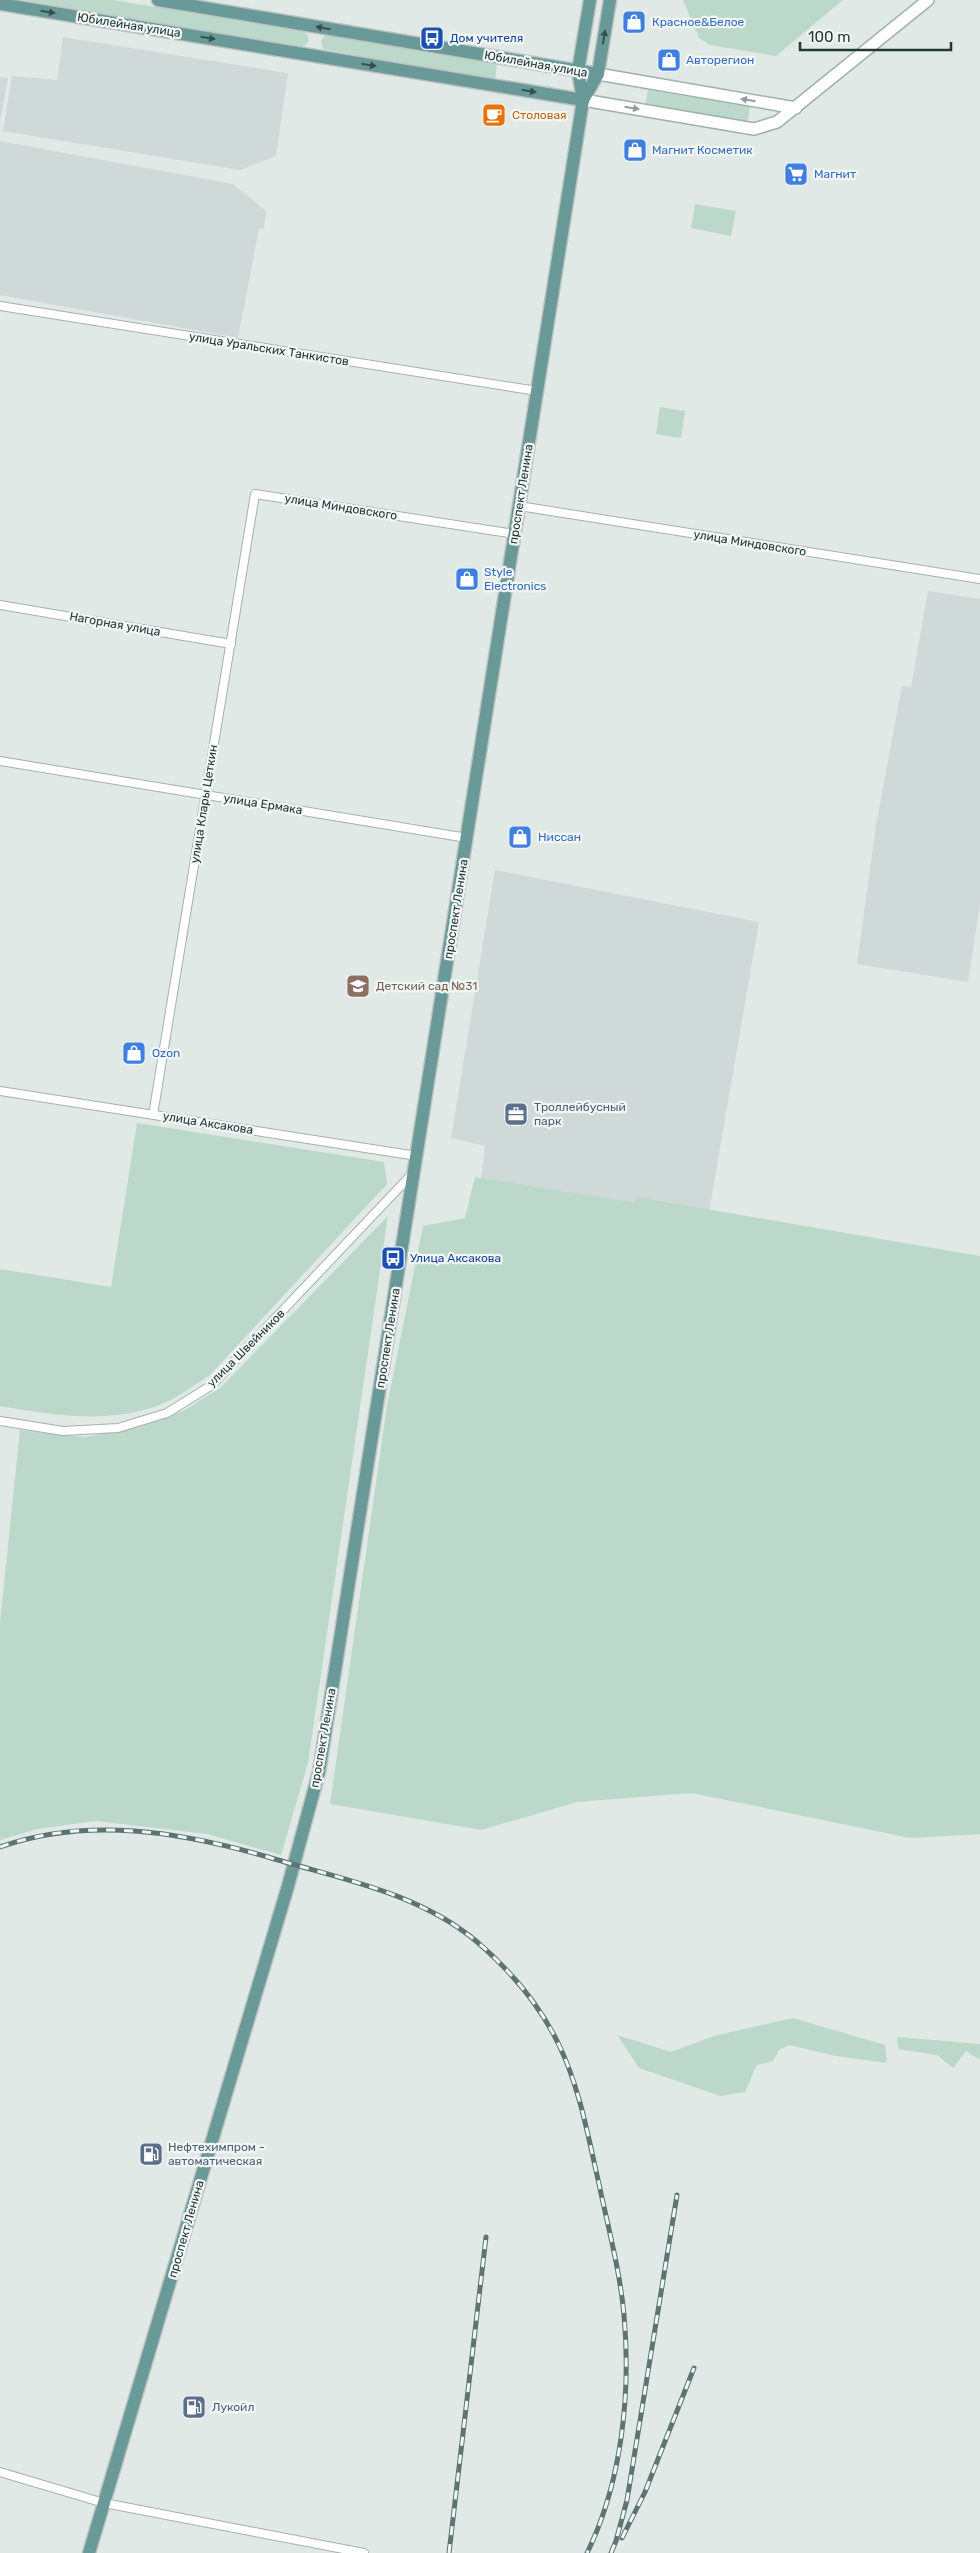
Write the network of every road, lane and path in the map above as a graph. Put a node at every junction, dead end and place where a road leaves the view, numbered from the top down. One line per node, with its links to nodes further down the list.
1 (158, 0): 6 (main road, Юбилейная улица, one-way to 1)
2 (590, 0): 6 (main road, проспект Ленина)
3 (610, 0): 7 (main road, проспект Ленина, one-way to 3)
4 (928, 0): 9 (street)
5 (0, 4): 8 (main road, Юбилейная улица, one-way to 8)
6 (578, 71): 7 (main road, Юбилейная улица); 8 (main road, проспект Ленина)
7 (598, 74): 8 (main road, проспект Ленина); 9 (street, Юбилейная улица, one-way to 7)
8 (584, 100): 9 (street, one-way to 9); 11 (main road, проспект Ленина)
9 (796, 108)
10 (0, 306): 11 (street, улица Уральских Танкистов)
11 (538, 392): 13 (main road, проспект Ленина)
12 (255, 494): 14 (street, улица Миндовского); 17 (street, улица Клары Цеткин)
13 (519, 506): 14 (main road, проспект Ленина); 15 (street, улица Миндовского)
14 (515, 534): 20 (main road, проспект Ленина)
15 (980, 579)
16 (0, 605): 17 (street, Нагорная улица)
17 (230, 644): 19 (street, улица Клары Цеткин)
18 (0, 761): 19 (street, улица Ермака)
19 (206, 795): 20 (street, улица Ермака); 22 (street, улица Клары Цеткин)
20 (467, 838): 23 (main road, проспект Ленина)
21 (0, 1091): 22 (street, улица Аксакова)
22 (154, 1115): 23 (street, улица Аксакова)
23 (417, 1156): 24 (main road, проспект Ленина)
24 (414, 1172): 25 (street, улица Швейников); 27 (main road, проспект Ленина)
25 (0, 1421)
26 (0, 2472): 27 (street)
27 (104, 2503): 28 (main road, проспект Ленина); 29 (street)
28 (89, 2553)
29 (364, 2553)

